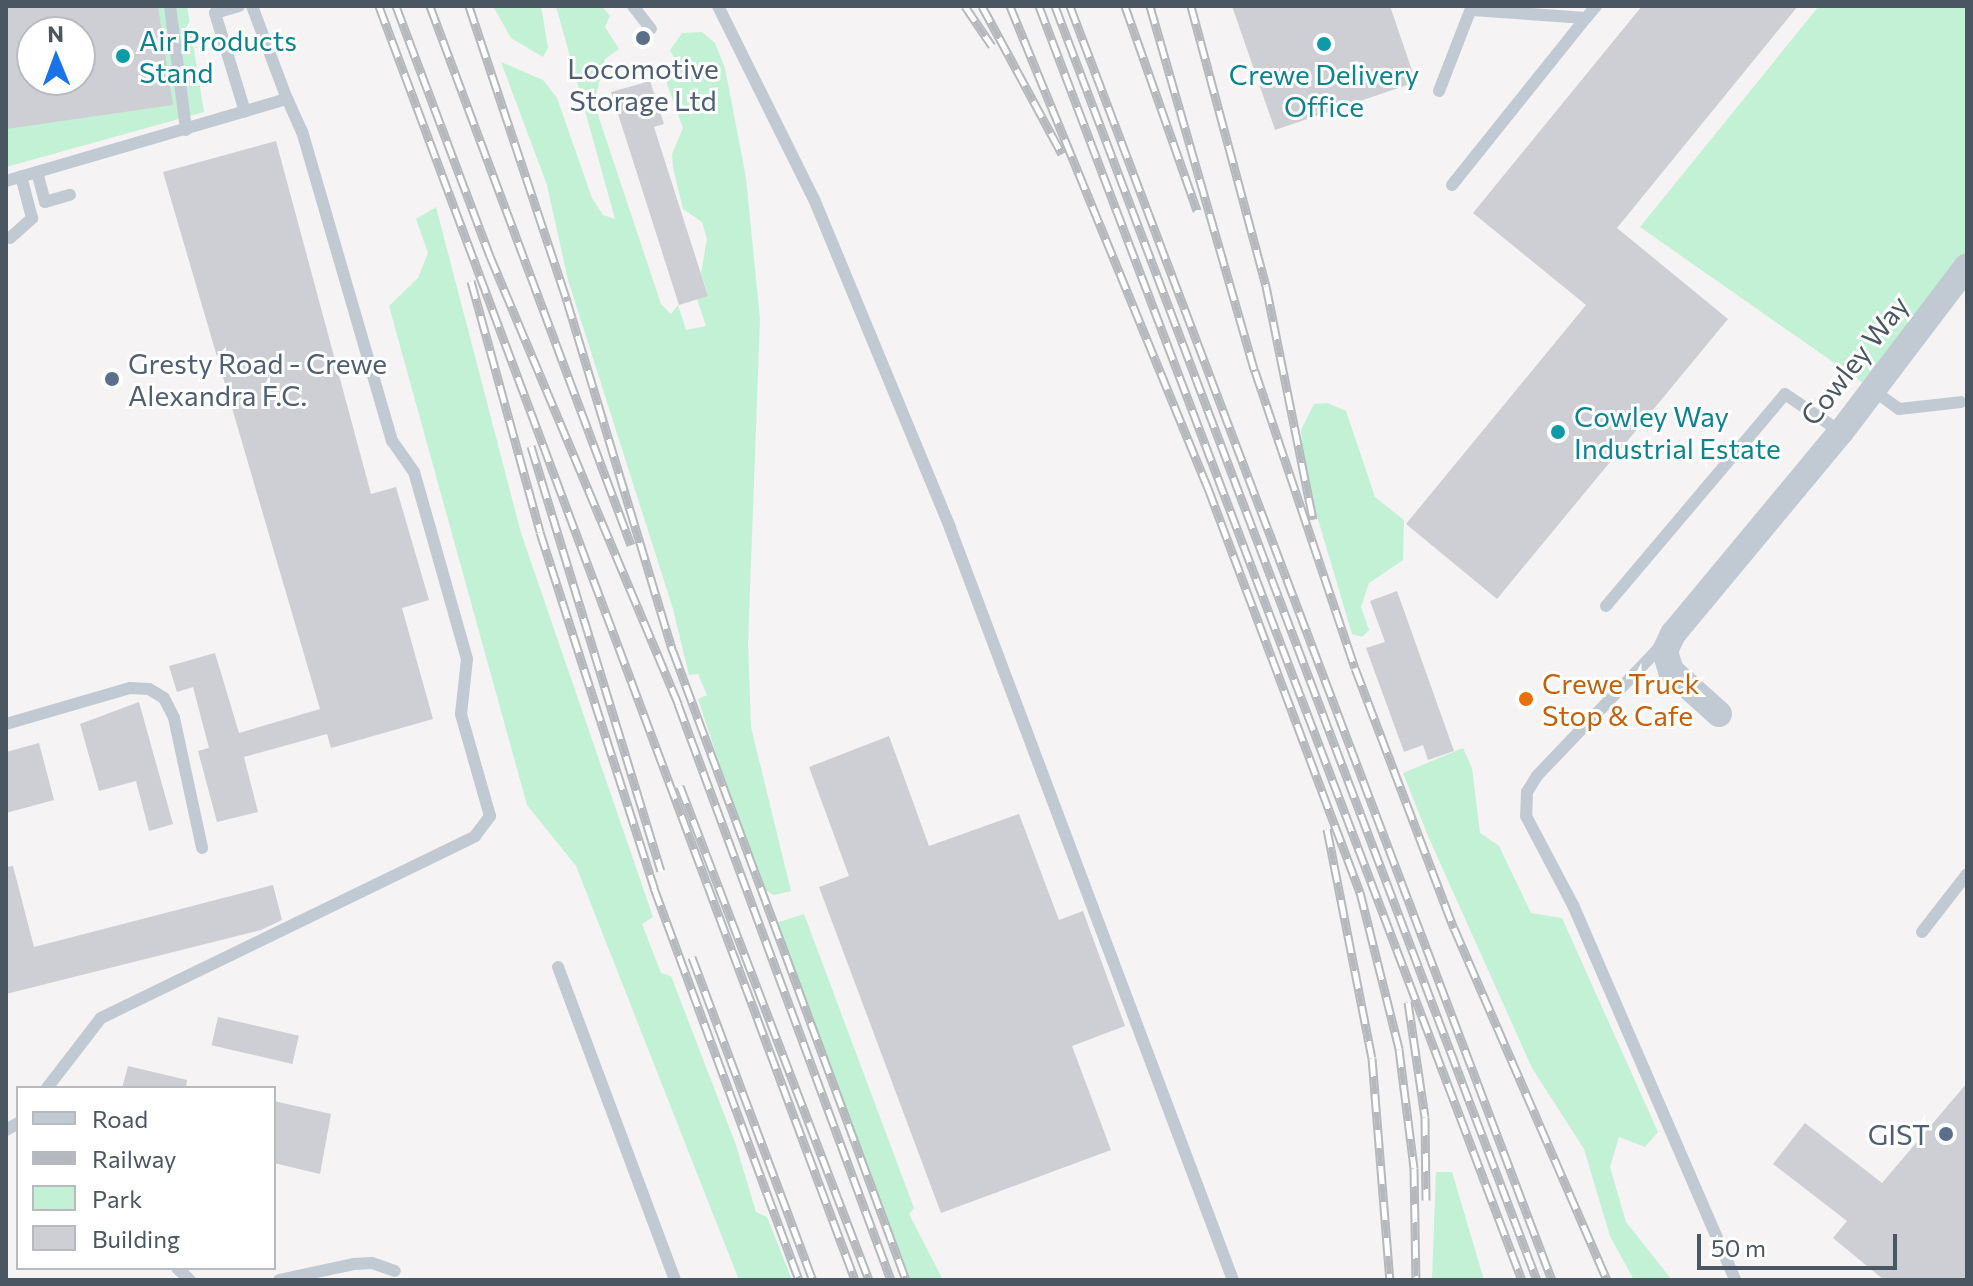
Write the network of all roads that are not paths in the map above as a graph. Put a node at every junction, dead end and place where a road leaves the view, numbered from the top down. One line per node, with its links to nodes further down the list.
1 (170, 6): 13 (lane)
2 (239, 6): 12 (lane)
3 (252, 6): 11 (lane)
4 (633, 6): 9 (lane)
5 (718, 6): 36 (lane)
6 (1596, 6): 8 (lane)
7 (1472, 8): 8 (lane); 10 (lane)
8 (1586, 18): 17 (lane)
9 (651, 29)
10 (1439, 91)
11 (287, 99): 12 (lane); 32 (lane)
12 (245, 112): 13 (lane)
13 (186, 130): 14 (lane)
14 (37, 172): 15 (lane); 18 (lane)
15 (21, 176): 16 (lane); 19 (lane)
16 (6, 181)
17 (1452, 185)
18 (70, 195)
19 (10, 238)
20 (1967, 266): 21 (street, Cowley Way)
21 (1873, 390): 22 (lane); 23 (street, Cowley Way)
22 (1961, 402)
23 (1841, 432): 24 (lane); 25 (street, Cowley Way)
24 (1606, 606)
25 (1673, 634): 26 (street); 37 (lane)
26 (1719, 714)
27 (6, 724): 28 (lane)
28 (202, 848)
29 (1967, 874): 30 (lane)
30 (1922, 932)
31 (558, 967): 35 (lane)
32 (49, 1086)
33 (395, 1271): 34 (lane)
34 (279, 1280)
35 (675, 1280)
36 (1233, 1280)
37 (1735, 1280)

